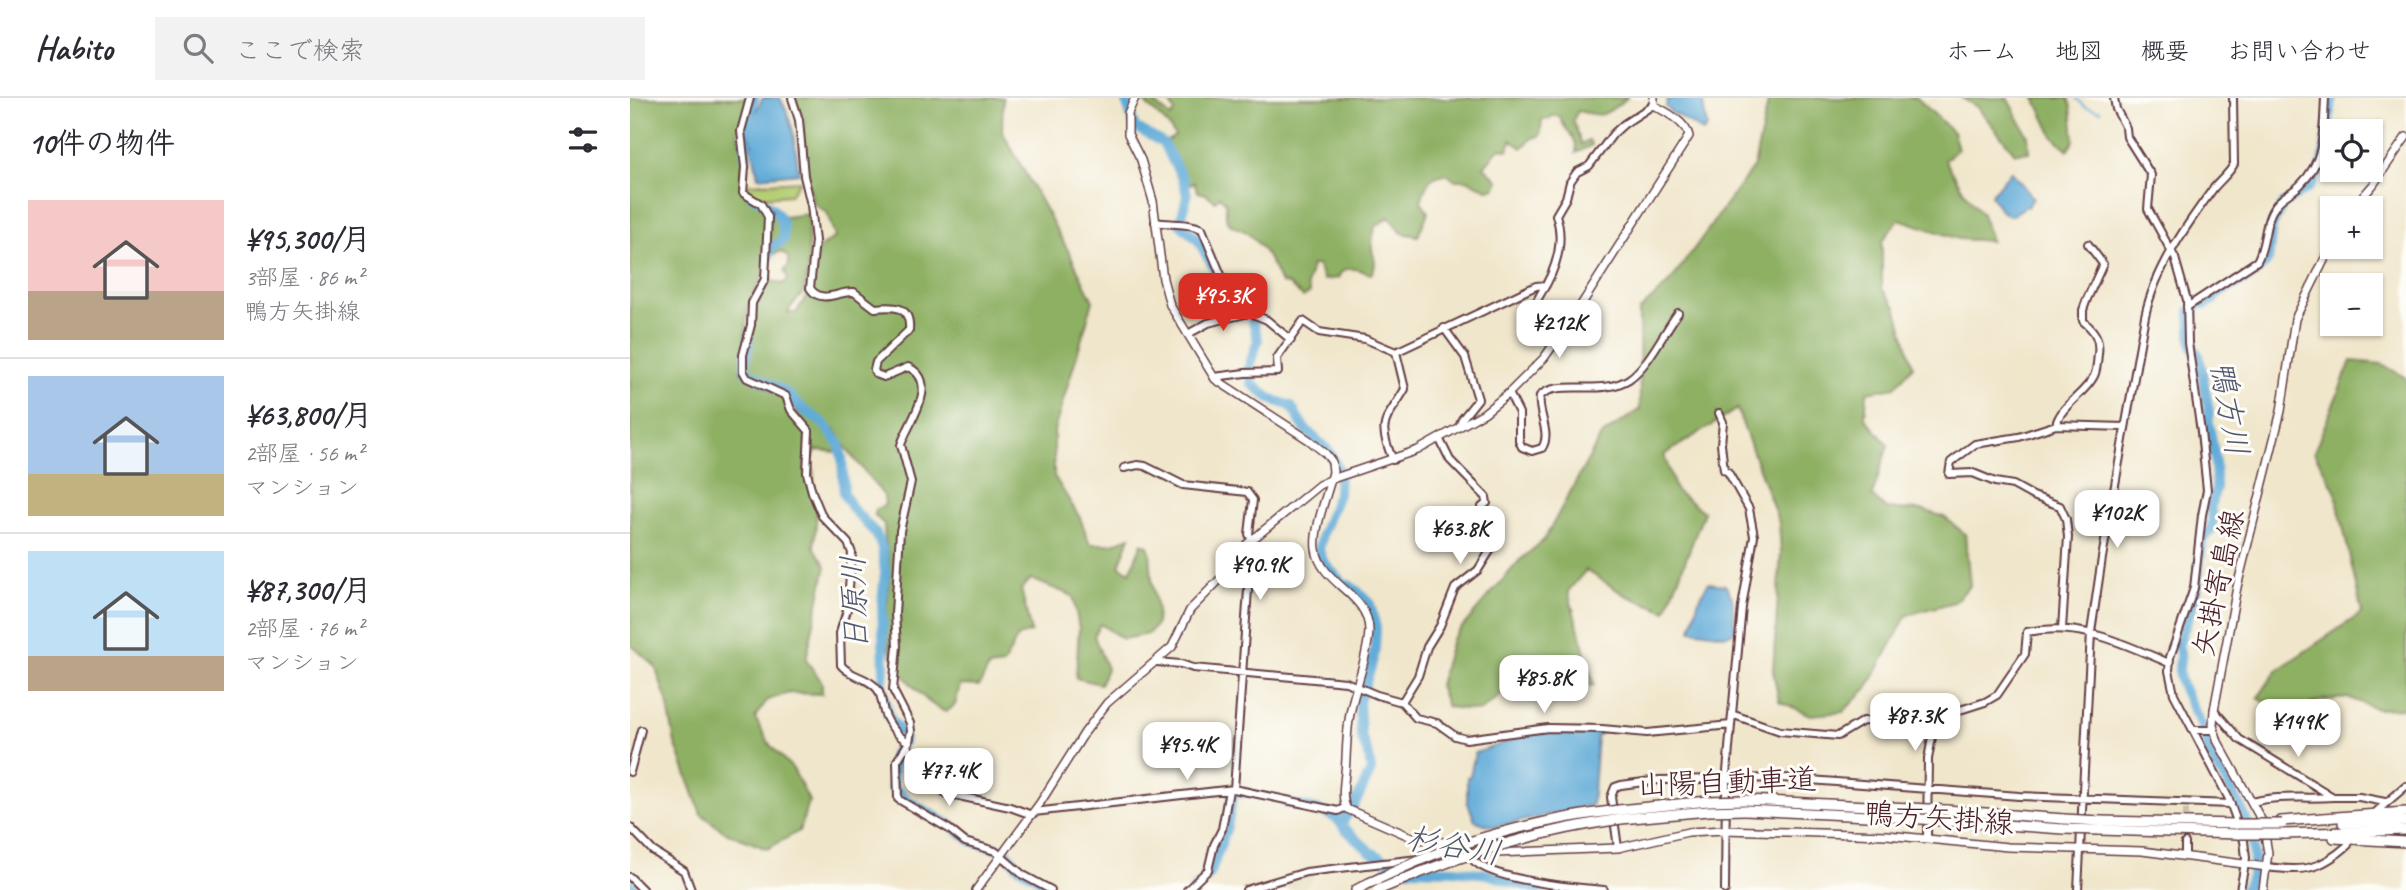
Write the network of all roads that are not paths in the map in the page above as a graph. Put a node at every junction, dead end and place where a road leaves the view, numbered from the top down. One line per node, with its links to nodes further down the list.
1 (750, 98): 48 (street)
2 (792, 98): 48 (street)
3 (1135, 98): 10 (main road)
4 (2114, 98): 12 (street)
5 (2233, 98): 12 (street)
6 (2325, 98): 15 (street)
7 (1653, 102): 14 (street); 21 (main road)
8 (2406, 137): 9 (main road)
9 (2364, 196)
10 (1155, 222): 16 (street); 19 (main road)
11 (2088, 244): 26 (street)
12 (2174, 250): 15 (street); 27 (street)
13 (2325, 259): 41 (main road, 矢掛寄島線)
14 (1546, 285): 18 (street); 21 (street)
15 (2189, 306): 37 (street)
16 (1249, 311): 19 (street); 20 (street)
17 (1678, 313): 24 (street)
18 (1444, 328): 22 (street); 28 (street)
19 (1188, 334): 23 (main road)
20 (1291, 340): 22 (street); 23 (street)
21 (1556, 340): 24 (main road)
22 (1396, 352): 30 (street)
23 (1214, 377): 32 (main road)
24 (1509, 393): 28 (main road)
25 (1718, 413): 42 (street)
26 (2056, 425): 27 (street); 34 (street)
27 (2125, 427): 35 (street)
28 (1458, 430): 29 (main road)
29 (1440, 440): 30 (main road); 40 (street)
30 (1393, 460): 32 (main road)
31 (1124, 468): 33 (street)
32 (1334, 478): 33 (main road); 39 (main road)
33 (1250, 543): 36 (main road); 38 (street)
34 (2062, 629): 35 (street); 43 (street)
35 (2091, 632): 37 (street); 55 (street)
36 (1157, 662): 38 (street); 63 (main road)
37 (2169, 663): 46 (street)
38 (1241, 671): 39 (street); 52 (street)
39 (1360, 688): 40 (street); 60 (main road)
40 (1402, 702): 44 (street)
41 (2214, 710): 47 (main road, 矢掛寄島線); 54 (street)
42 (1734, 715): 43 (street); 44 (street)
43 (1930, 719): 53 (street)
44 (1731, 725): 50 (street)
45 (640, 730): 49 (street)
46 (2194, 730): 47 (street); 58 (street)
47 (2210, 730): 56 (main road, 矢掛寄島線)
48 (906, 741): 63 (street); 79 (street)
49 (630, 772)
50 (1727, 778): 53 (street); 69 (street); 77 (street)
51 (2406, 786): 57 (street)
52 (1232, 789): 60 (street); 63 (street); 92 (street)
53 (1927, 789): 55 (street); 72 (street)
54 (2333, 797): 56 (street); 57 (street)
55 (2083, 799): 58 (street); 78 (street)
56 (2252, 802): 85 (main road, 矢掛寄島線)
57 (2385, 802): 61 (street)
58 (2231, 804): 84 (street)
59 (1745, 805): 64 (highway, 山陽自動車道, bridge); 64 (highway, 山陽自動車道, bridge); 66 (highway, 山陽自動車道, bridge); 66 (highway, 山陽自動車道, bridge)
60 (1348, 809): 73 (main road, 鴨方矢掛線)
61 (2377, 811)
62 (2406, 812): 67 (highway)
63 (1033, 814): 79 (main road)
64 (1620, 814): 94 (highway, 山陽自動車道, bridge); 95 (highway, 山陽自動車道, bridge)
65 (2406, 821): 67 (highway, 山陽自動車道)
66 (2064, 824): 67 (highway, 山陽自動車道, bridge)
67 (2283, 826): 71 (highway, 山陽自動車道)
68 (630, 827): 90 (street)
69 (1725, 830): 72 (main road, 鴨方矢掛線); 77 (main road, 鴨方矢掛線); 97 (street)
70 (2406, 830): 71 (highway, 山陽自動車道)
71 (2307, 834): 74 (highway)
72 (1927, 839): 78 (main road, 鴨方矢掛線)
73 (1423, 840): 81 (main road, 鴨方矢掛線); 83 (main road)
74 (2406, 842)
75 (2185, 843): 82 (street)
76 (2348, 845): 85 (street)
77 (1618, 848): 80 (main road, 鴨方矢掛線)
78 (2080, 850): 82 (main road, 鴨方矢掛線); 98 (street)
79 (1005, 853): 88 (street); 91 (main road)
80 (1487, 853): 81 (main road, 鴨方矢掛線); 86 (street)
81 (1469, 854): 83 (street); 86 (street)
82 (2185, 855): 84 (main road, 鴨方矢掛線)
83 (1421, 858): 93 (street)
84 (2246, 864): 85 (main road, 鴨方矢掛線); 99 (street)
85 (2264, 866): 100 (main road, 矢掛寄島線)
86 (1486, 868): 96 (street)
87 (630, 877): 89 (street)
88 (1047, 888)
89 (642, 890)
90 (691, 890)
91 (976, 890)
92 (1187, 890)
93 (1246, 890)
94 (1356, 890)
95 (1378, 890)
96 (1604, 890)
97 (1725, 890)
98 (2078, 890)
99 (2240, 890)
100 (2263, 890)

